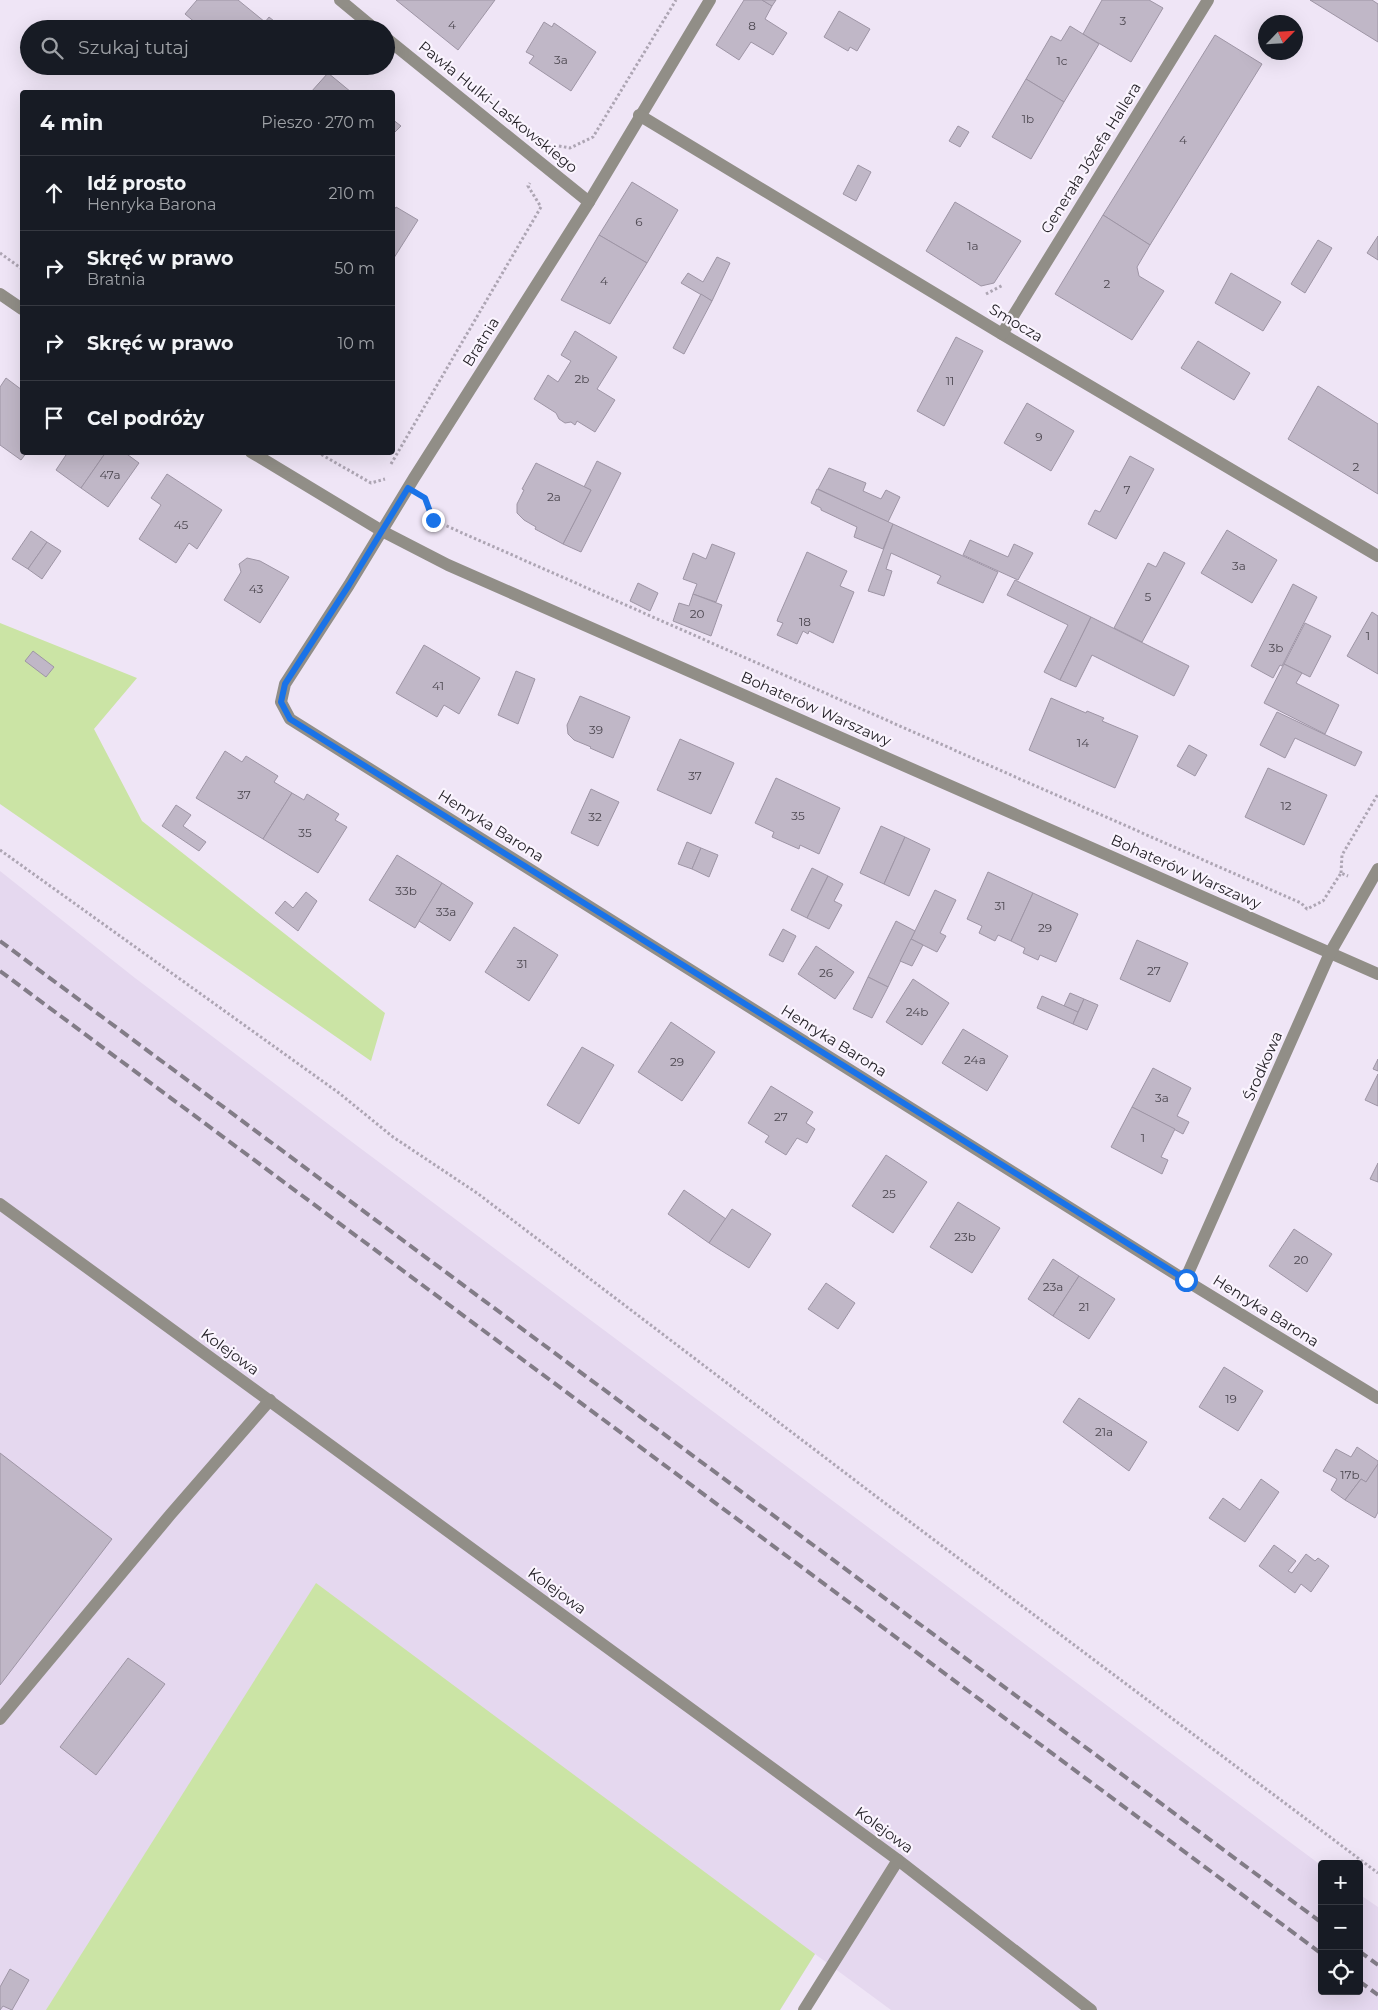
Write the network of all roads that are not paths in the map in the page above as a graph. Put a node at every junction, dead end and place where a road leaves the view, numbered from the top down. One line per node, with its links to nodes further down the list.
1 (340, 0): 4 (street)
2 (710, 0): 6 (street, Bratnia)
3 (1208, 0): 10 (street, Generała Józefa Hallera)
4 (364, 20)
5 (395, 45): 7 (street, Pawła Hulki-Laskowskiego)
6 (639, 115): 7 (street, Bratnia); 10 (street, Smocza)
7 (589, 202): 12 (street, Bratnia)
8 (0, 294): 9 (street)
9 (20, 309)
10 (1002, 334): 13 (street, Smocza)
11 (256, 455): 12 (street, Bohaterów Warszawy)
12 (382, 531): 14 (street, Bratnia); 16 (street, Bohaterów Warszawy)
13 (1378, 556)
14 (281, 702): 19 (street, Henryka Barona)
15 (1378, 869): 16 (street, Środkowa)
16 (1330, 953): 17 (street, Bohaterów Warszawy); 19 (street, Środkowa)
17 (1378, 974)
18 (0, 1204): 21 (street, Kolejowa)
19 (1186, 1280): 20 (street, Henryka Barona)
20 (1378, 1398)
21 (270, 1400): 22 (street); 23 (street, Kolejowa)
22 (0, 1719)
23 (898, 1860): 24 (street); 25 (street, Kolejowa)
24 (804, 2010)
25 (1091, 2010)

